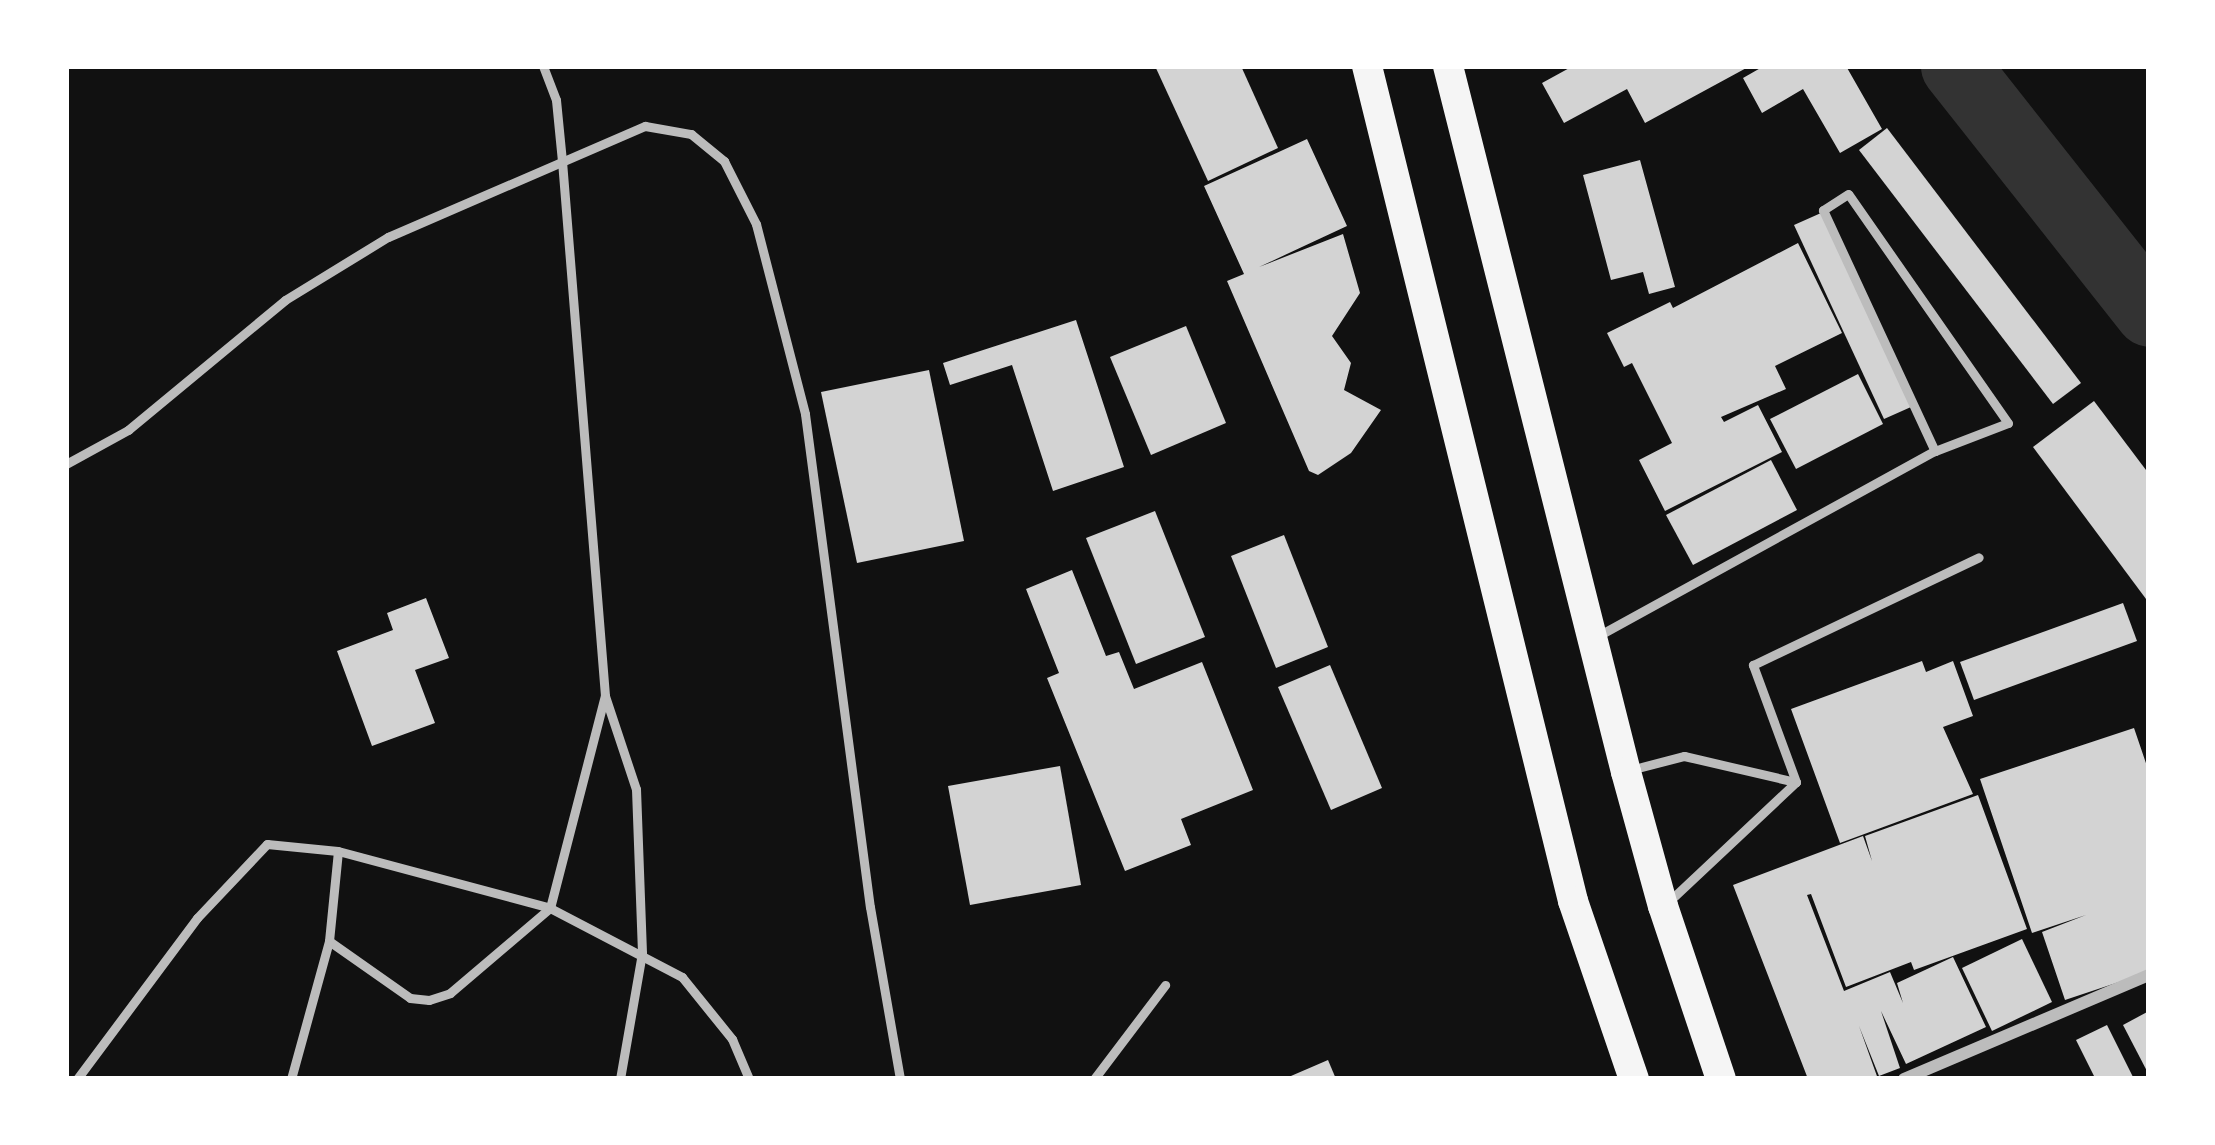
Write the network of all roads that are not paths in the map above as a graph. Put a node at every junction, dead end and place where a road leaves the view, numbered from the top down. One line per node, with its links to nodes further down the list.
1 (543, 66): 4 (lane)
2 (1367, 66): 25 (main road)
3 (1448, 66): 8 (main road)
4 (562, 161): 6 (lane); 9 (lane); 23 (lane)
5 (1936, 451): 5 (lane); 8 (lane)
6 (66, 464)
7 (1979, 557): 11 (lane)
8 (1591, 640): 10 (main road)
9 (605, 696): 14 (lane); 16 (lane)
10 (1626, 772): 11 (lane); 13 (main road)
11 (1796, 782): 13 (lane)
12 (338, 850): 14 (lane); 15 (lane); 19 (lane)
13 (1663, 906): 26 (main road)
14 (550, 908): 15 (lane); 16 (lane)
15 (328, 941): 20 (lane)
16 (642, 953): 21 (lane); 22 (lane)
17 (2149, 975): 27 (street)
18 (1165, 985): 24 (lane)
19 (77, 1079)
20 (291, 1079)
21 (620, 1079)
22 (749, 1079)
23 (900, 1079)
24 (1094, 1079)
25 (1634, 1079)
26 (1721, 1079)
27 (1904, 1079)

